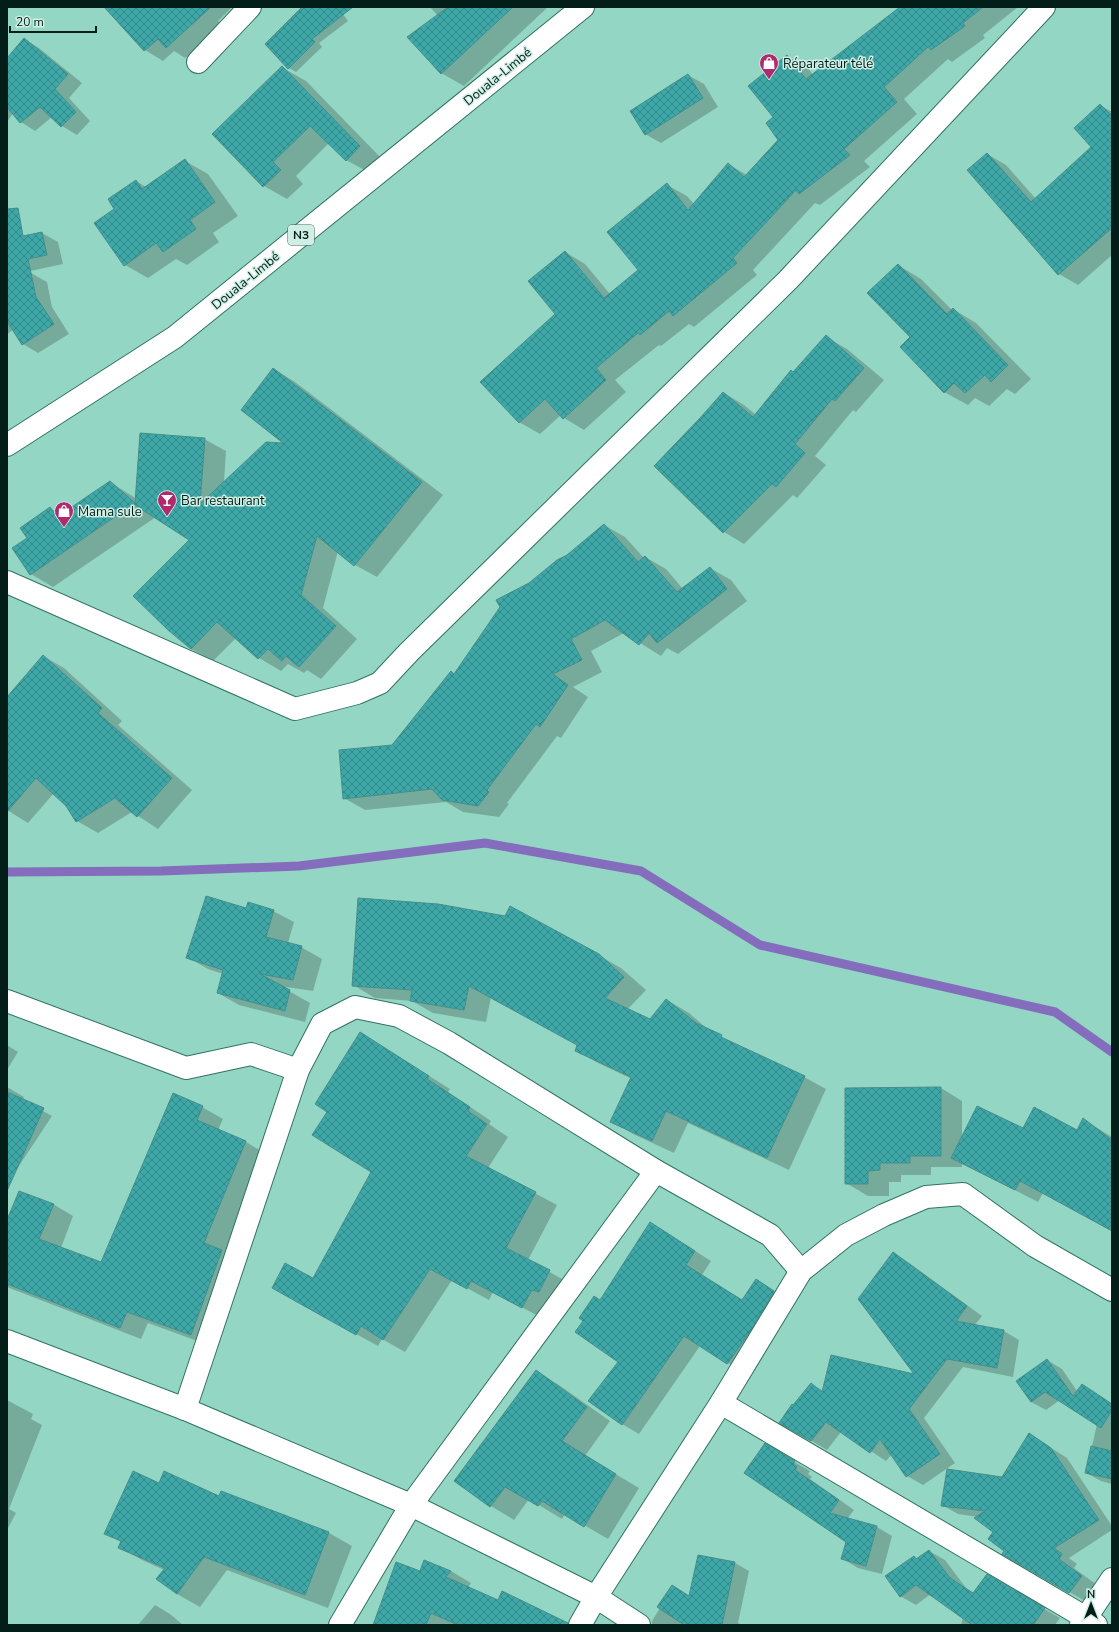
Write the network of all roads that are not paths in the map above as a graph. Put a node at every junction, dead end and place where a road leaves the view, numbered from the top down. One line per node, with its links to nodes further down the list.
1 (250, 7): 4 (main road)
2 (583, 7): 5 (main road, Douala-Limbé / N3)
3 (1044, 7): 6 (main road)
4 (198, 62)
5 (7, 445)
6 (7, 582)
7 (7, 1001): 8 (main road)
8 (298, 1070): 9 (main road); 14 (main road)
9 (656, 1171): 10 (main road); 15 (main road)
10 (801, 1271): 11 (main road); 13 (main road)
11 (1112, 1290)
12 (7, 1341): 14 (main road)
13 (720, 1403): 17 (main road); 18 (main road)
14 (185, 1409): 15 (main road)
15 (411, 1505): 17 (main road); 19 (main road)
16 (1112, 1579): 18 (main road)
17 (596, 1597): 20 (main road); 21 (main road)
18 (1088, 1623)
19 (340, 1625)
20 (580, 1625)
21 (639, 1625)

